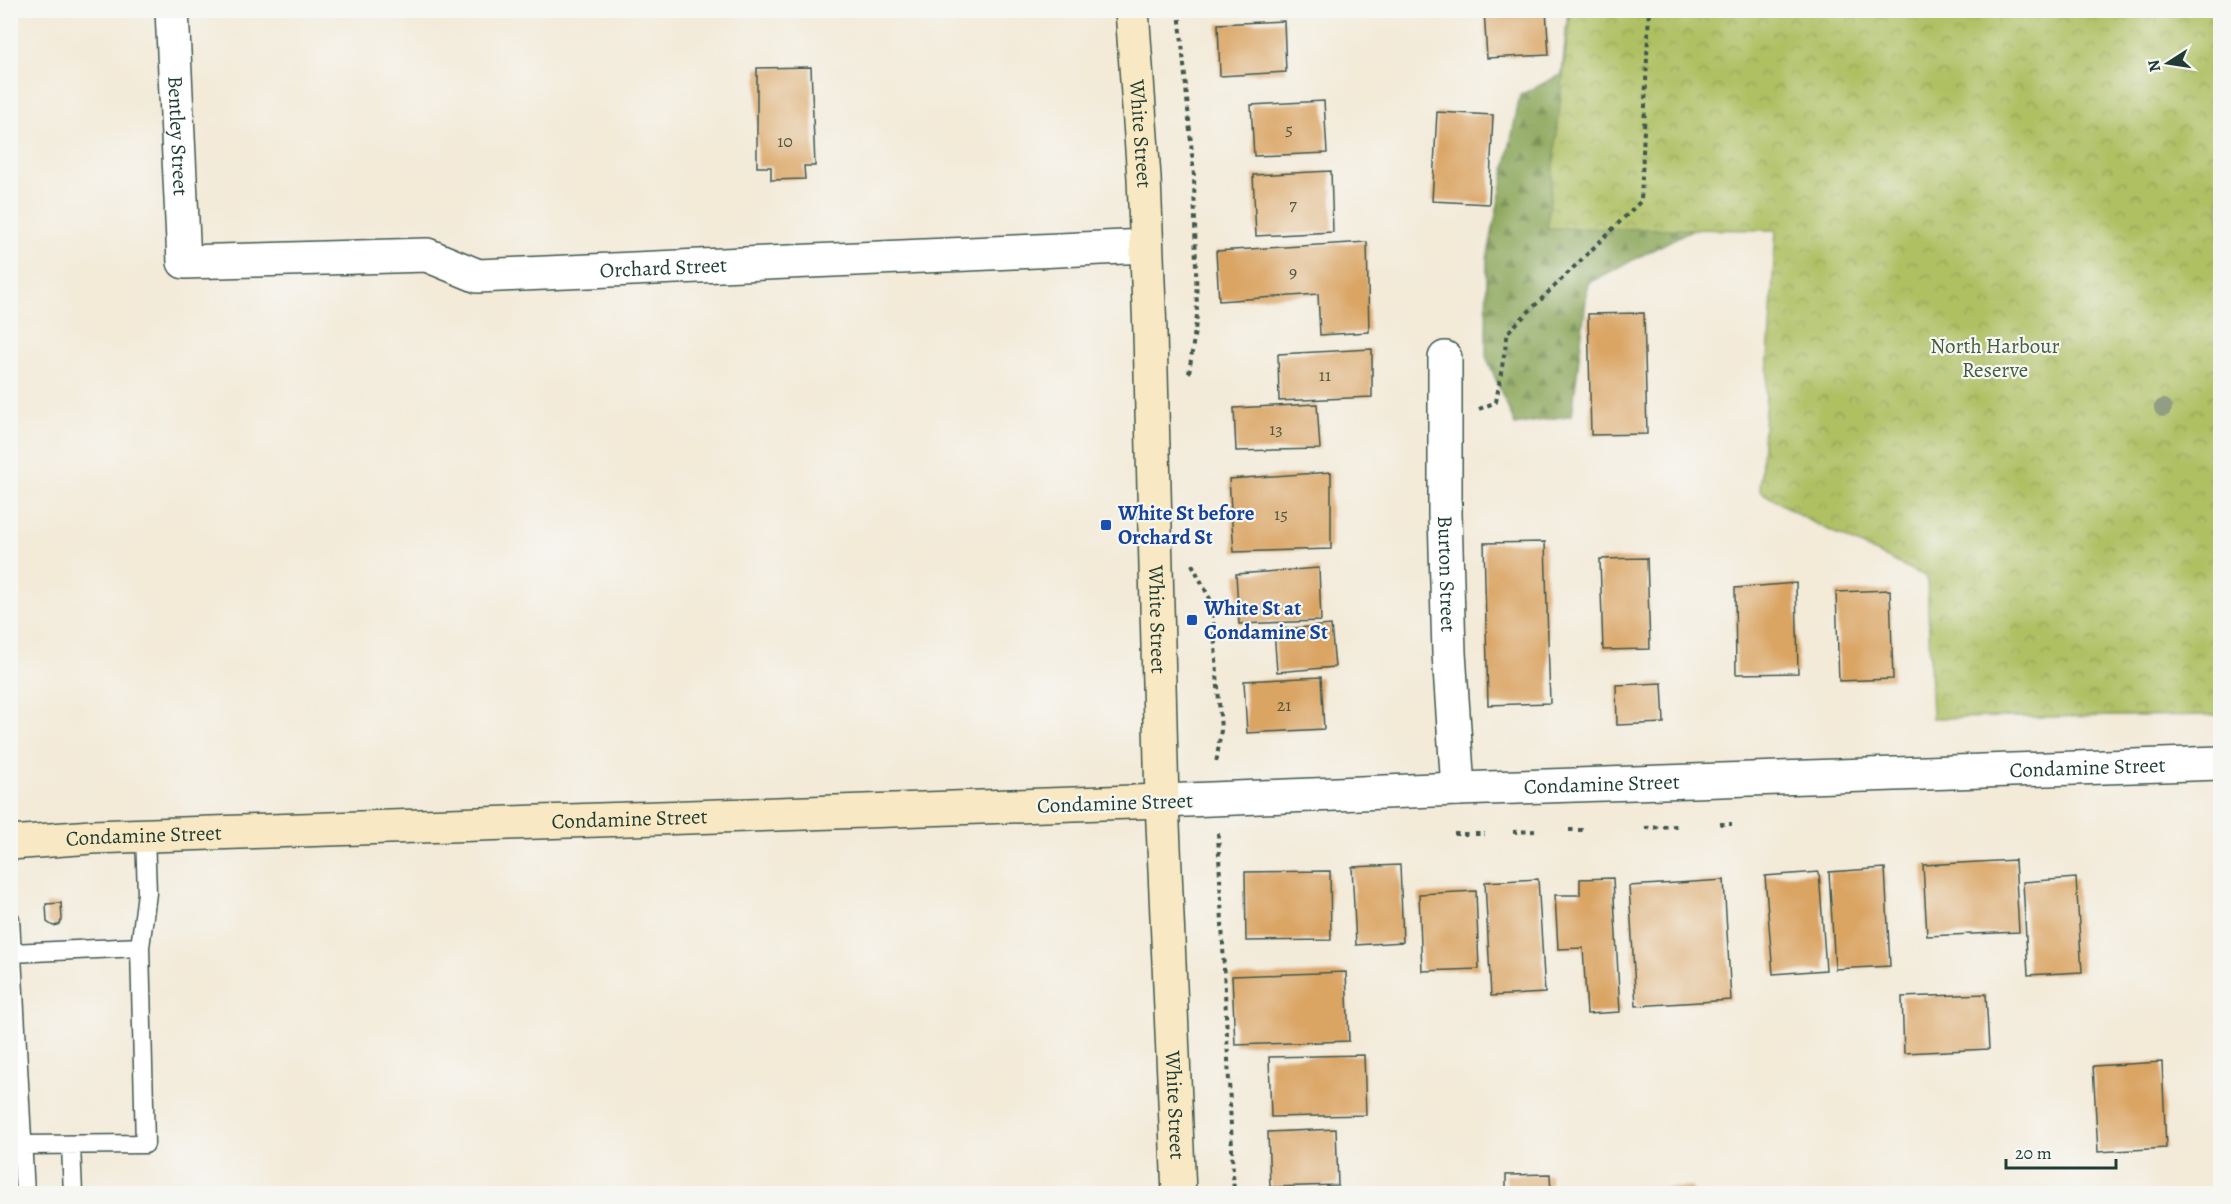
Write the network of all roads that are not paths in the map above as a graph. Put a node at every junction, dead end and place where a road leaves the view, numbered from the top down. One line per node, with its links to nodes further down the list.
1 (172, 10): 4 (street, Bentley Street)
2 (1132, 10): 3 (street, White Street)
3 (1146, 246): 4 (street, Orchard Street); 8 (street, White Street)
4 (184, 262)
5 (1445, 358): 7 (street, Burton Street)
6 (2220, 763): 7 (street, Condamine Street)
7 (1458, 789): 8 (street, Condamine Street)
8 (1162, 801): 9 (street, Condamine Street); 18 (street, White Street)
9 (145, 835): 10 (street, Condamine Street); 12 (lane)
10 (10, 843)
11 (10, 919): 13 (lane)
12 (140, 947): 13 (lane); 15 (lane)
13 (12, 953): 14 (lane)
14 (22, 1145): 15 (lane); 16 (lane)
15 (71, 1145): 17 (lane)
16 (25, 1194)
17 (73, 1194)
18 (1179, 1194)

